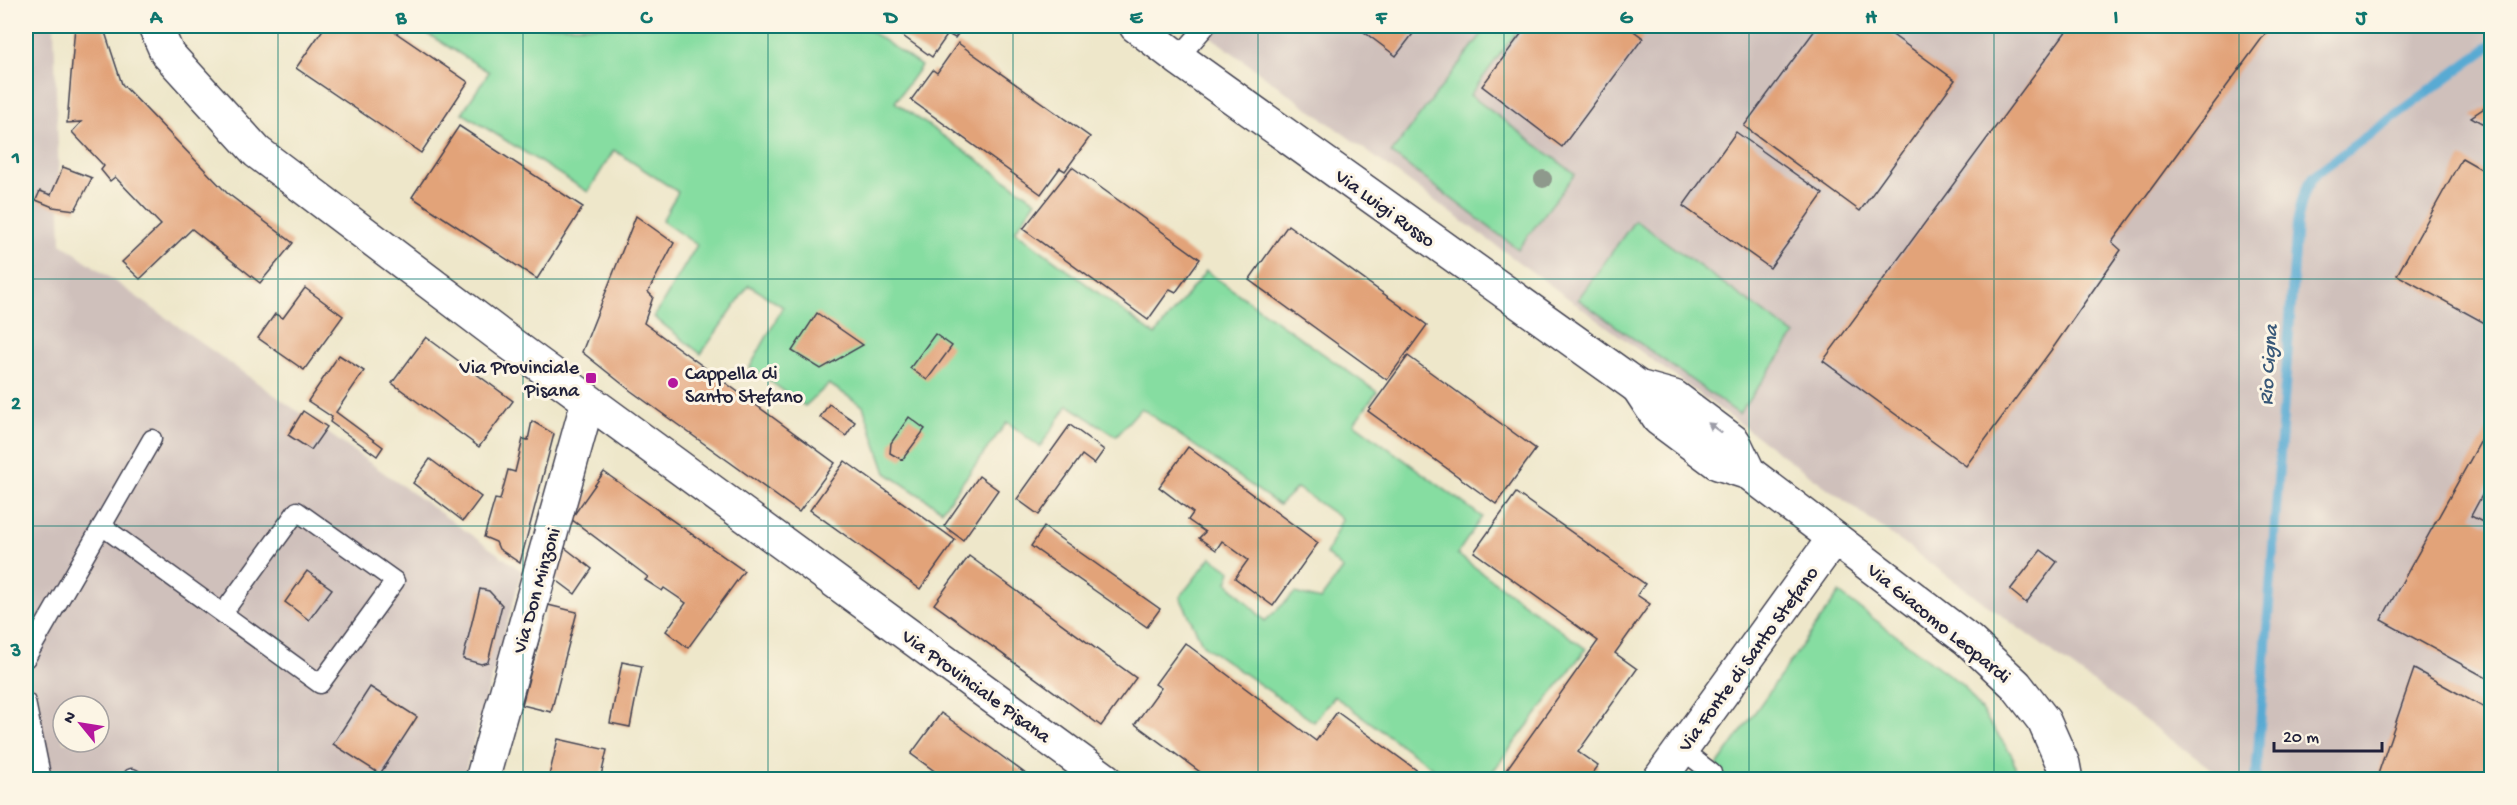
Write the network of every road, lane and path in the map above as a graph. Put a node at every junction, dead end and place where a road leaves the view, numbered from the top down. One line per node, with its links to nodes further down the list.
1 (154, 26): 5 (street, Via Provinciale Pisana)
2 (1136, 26): 4 (street, Via Luigi Russo)
3 (1206, 26): 4 (lane)
4 (1178, 58): 8 (street, Via Luigi Russo)
5 (588, 401): 15 (street, Via Don Minzoni); 16 (street, Via Provinciale Pisana)
6 (152, 439): 7 (lane)
7 (102, 526): 9 (lane); 10 (lane)
8 (1834, 537): 12 (street, Via Fonte di Santo Stefano); 18 (street, Via Giacomo Leopardi)
9 (223, 613): 9 (lane)
10 (26, 658)
11 (26, 702): 14 (lane)
12 (1681, 748): 13 (lane); 17 (street, Via Fonte di Santo Stefano)
13 (1712, 773)
14 (42, 780)
15 (482, 780)
16 (1106, 780)
17 (1659, 780)
18 (2066, 780)

